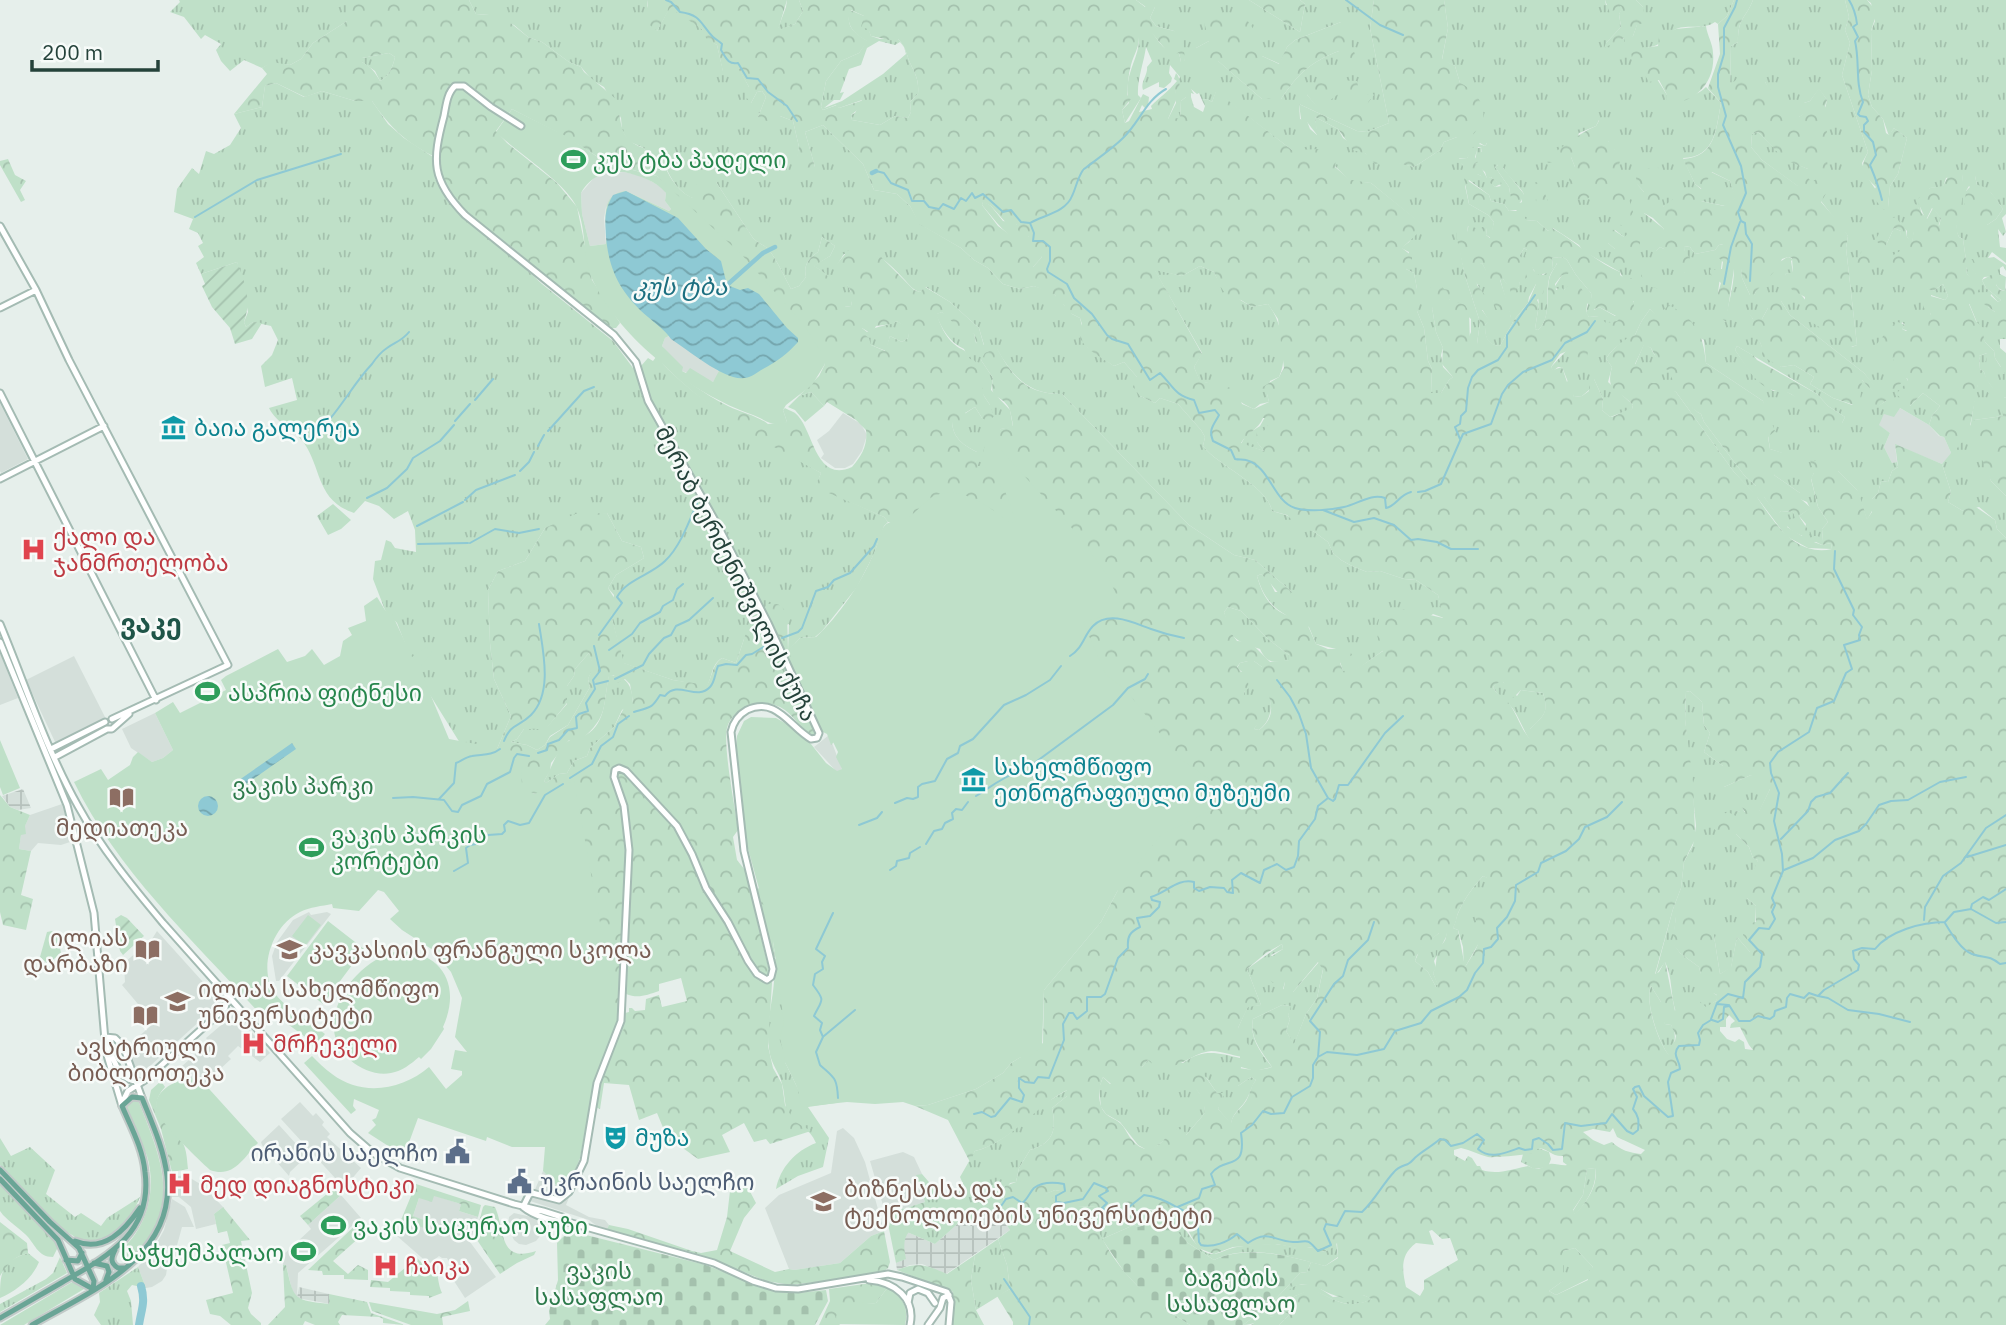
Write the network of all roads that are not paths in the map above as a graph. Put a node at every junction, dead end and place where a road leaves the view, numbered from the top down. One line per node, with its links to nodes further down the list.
1 (521, 126): 28 (street, მერაბ ბერძენიშვილის ქუჩა)
2 (0, 226): 3 (street)
3 (36, 290): 4 (street); 6 (street)
4 (0, 308)
5 (0, 393): 7 (street)
6 (104, 426): 7 (street); 11 (street)
7 (35, 462): 8 (street); 11 (street)
8 (0, 479)
9 (0, 624): 13 (street)
10 (0, 642): 14 (street)
11 (156, 699): 12 (street)
12 (106, 725): 13 (street); 15 (street)
13 (52, 749): 14 (street); 15 (street)
14 (47, 757): 19 (street)
15 (55, 757): 16 (street)
16 (228, 995): 17 (street); 18 (street)
17 (225, 1008): 18 (street); 21 (street)
18 (241, 1012): 28 (street)
19 (105, 1039): 20 (street); 22 (street); 24 (street)
20 (131, 1070): 21 (street); 22 (street)
21 (145, 1080): 22 (street); 23 (street)
22 (136, 1083): 23 (street); 24 (street)
23 (142, 1098): 24 (main road); 35 (main road)
24 (122, 1106): 27 (main road)
25 (0, 1170): 29 (main road)
26 (0, 1179): 32 (main road)
27 (144, 1202): 29 (main road); 30 (main road)
28 (523, 1207): 37 (street)
29 (65, 1236): 31 (main road)
30 (115, 1250): 33 (main road); 35 (main road)
31 (82, 1252): 32 (main road); 34 (main road)
32 (66, 1260): 36 (main road)
33 (94, 1264): 34 (main road); 38 (main road)
34 (87, 1268): 36 (main road); 40 (main road)
35 (128, 1268): 38 (main road)
36 (73, 1276): 40 (main road); 45 (main road)
37 (863, 1280): 39 (street); 42 (street)
38 (104, 1282): 40 (main road)
39 (925, 1285): 41 (street); 43 (street)
40 (93, 1289): 46 (main road)
41 (949, 1295): 44 (street); 49 (street)
42 (908, 1303): 43 (street); 47 (street)
43 (935, 1303): 44 (street)
44 (933, 1317): 48 (street)
45 (0, 1318)
46 (32, 1325)
47 (909, 1325)
48 (928, 1325)
49 (949, 1325)

